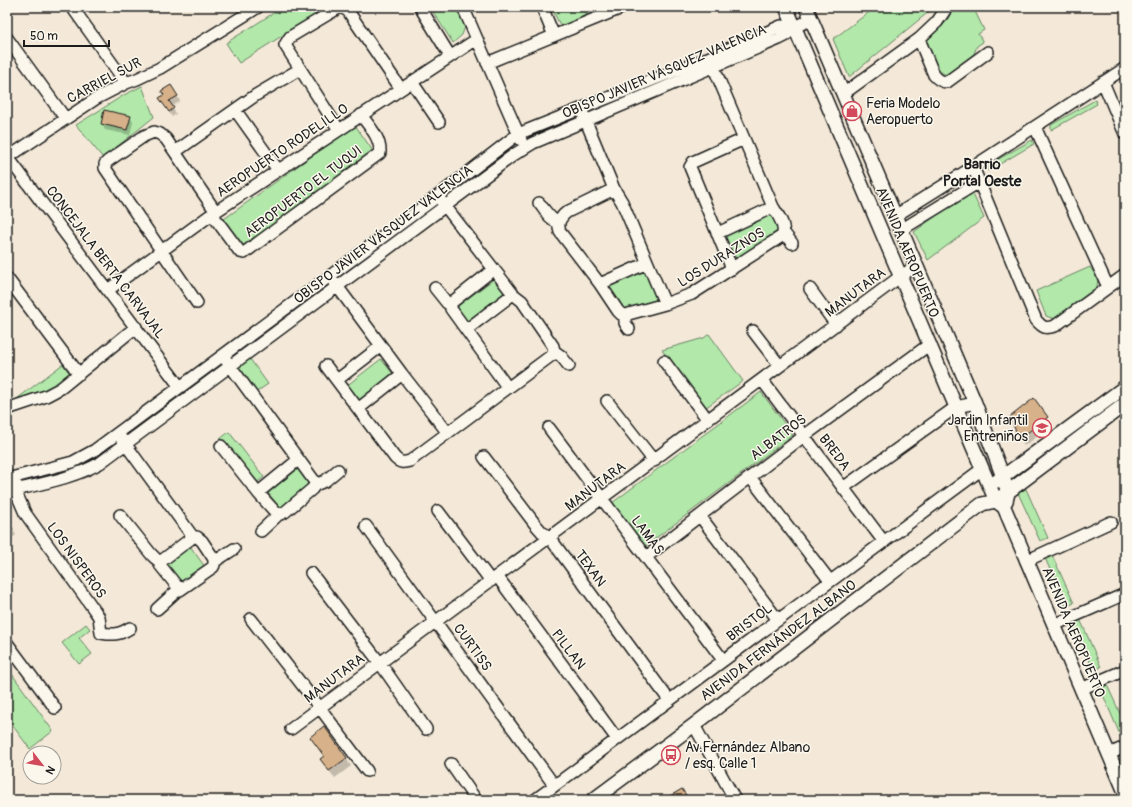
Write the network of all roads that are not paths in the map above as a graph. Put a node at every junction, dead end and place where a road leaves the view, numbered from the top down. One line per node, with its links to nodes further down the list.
1 (72, 7): 25 (street)
2 (340, 7): 21 (street); 26 (street)
3 (420, 7): 18 (street)
4 (463, 7): 15 (street)
5 (542, 7): 13 (street)
6 (786, 7): 12 (street, AVENIDA AEROPUERTO)
7 (806, 7): 11 (street, AVENIDA AEROPUERTO)
8 (948, 7): 16 (street)
9 (252, 8): 25 (street, CARRIEL SUR)
10 (621, 8): 13 (street)
11 (812, 20): 12 (street, OBISPO JAVIER VÁSQUEZ VALENCIA); 27 (street, AVENIDA AEROPUERTO)
12 (794, 27): 19 (street, OBISPO JAVIER VÁSQUEZ VALENCIA); 63 (street, AVENIDA AEROPUERTO)
13 (554, 36): 20 (street)
14 (7, 38): 31 (street)
15 (477, 39): 18 (street, AEROPUERTO RODELILLO); 20 (street)
16 (919, 39): 17 (street); 27 (street)
17 (988, 52)
18 (450, 56): 23 (street, AEROPUERTO RODELILLO)
19 (712, 62): 28 (street, OBISPO JAVIER VÁSQUEZ VALENCIA); 32 (street, OBISPO JAVIER VÁSQUEZ VALENCIA); 38 (street, LOS DURAZNOS)
20 (487, 63): 36 (street)
21 (300, 68): 29 (street); 35 (street)
22 (1125, 68): 24 (street)
23 (412, 82): 26 (street, AEROPUERTO RODELILLO); 33 (street)
24 (1103, 82): 34 (street); 37 (street)
25 (126, 83): 31 (street, CARRIEL SUR)
26 (401, 89): 30 (street, AEROPUERTO RODELILLO)
27 (843, 94): 51 (street, AVENIDA AEROPUERTO)
28 (580, 109): 32 (street); 36 (street, OBISPO JAVIER VÁSQUEZ VALENCIA)
29 (236, 111): 40 (street); 43 (street)
30 (361, 115): 35 (street, AEROPUERTO RODELILLO); 50 (street, AEROPUERTO EL TUQUI)
31 (65, 118): 41 (street, CARRIEL SUR)
32 (585, 120): 39 (street, OBISPO JAVIER VÁSQUEZ VALENCIA); 45 (street)
33 (440, 122)
34 (1035, 127): 42 (street); 68 (street)
35 (339, 130): 43 (street, AEROPUERTO RODELILLO)
36 (518, 134): 39 (street); 46 (street, OBISPO JAVIER VÁSQUEZ VALENCIA)
37 (1125, 134)
38 (744, 139): 49 (street, LOS DURAZNOS); 55 (street)
39 (525, 148): 48 (street, OBISPO JAVIER VÁSQUEZ VALENCIA)
40 (175, 152): 50 (street); 57 (street)
41 (7, 157): 71 (street, CONCEJALA BERTA CARVAJAL)
42 (972, 167): 44 (street); 51 (street)
43 (278, 170): 50 (street, AEROPUERTO RODELILLO)
44 (979, 182): 53 (street); 68 (street)
45 (614, 189): 52 (street); 58 (street)
46 (438, 196): 48 (street); 64 (street, OBISPO JAVIER VÁSQUEZ VALENCIA)
47 (539, 203): 52 (street)
48 (446, 206): 60 (street); 67 (street, OBISPO JAVIER VÁSQUEZ VALENCIA)
49 (773, 207): 54 (street, LOS DURAZNOS); 55 (street, LOS DURAZNOS)
50 (214, 213): 57 (street, AEROPUERTO RODELILLO)
51 (895, 216): 53 (street, AVENIDA AEROPUERTO)
52 (559, 223): 66 (street)
53 (901, 230): 59 (street, AVENIDA AEROPUERTO)
54 (784, 232): 56 (street, LOS DURAZNOS); 61 (street, LOS DURAZNOS)
55 (718, 233): 61 (street)
56 (792, 243)
57 (161, 251): 71 (street, AEROPUERTO RODELILLO); 73 (street)
58 (647, 263): 66 (street); 74 (street)
59 (916, 266): 63 (street, MANUTARA); 99 (street, AVENIDA AEROPUERTO)
60 (494, 269): 72 (street); 75 (street)
61 (732, 269): 74 (street, LOS DURAZNOS)
62 (1125, 275): 68 (street)
63 (901, 276): 77 (street, MANUTARA); 82 (street, AVENIDA AEROPUERTO)
64 (330, 277): 67 (street); 85 (street, OBISPO JAVIER VÁSQUEZ VALENCIA)
65 (7, 278): 91 (street)
66 (600, 284): 76 (street)
67 (337, 287): 83 (street); 87 (street, OBISPO JAVIER VÁSQUEZ VALENCIA)
68 (1108, 287)
69 (435, 288): 75 (street)
70 (810, 289): 77 (street)
71 (108, 290): 78 (street, CONCEJALA BERTA CARVAJAL)
72 (513, 294): 80 (street); 84 (street)
73 (197, 303)
74 (665, 304): 76 (street, LOS DURAZNOS)
75 (450, 305): 80 (street)
76 (625, 315): 79 (street)
77 (836, 325): 90 (street, MANUTARA)
78 (136, 327): 91 (street); 95 (street, CONCEJALA BERTA CARVAJAL)
79 (629, 329)
80 (466, 330): 97 (street)
81 (754, 331): 90 (street)
82 (930, 344): 102 (street, AVENIDA AEROPUERTO); 108 (street, ALBATROS)
83 (381, 346): 92 (street); 93 (street)
84 (554, 351): 89 (street); 97 (street)
85 (223, 356): 87 (street); 95 (street, OBISPO JAVIER VÁSQUEZ VALENCIA)
86 (664, 361): 104 (street)
87 (230, 366): 109 (street, OBISPO JAVIER VÁSQUEZ VALENCIA); 112 (street)
88 (326, 366): 93 (street)
89 (569, 366)
90 (780, 366): 94 (street, MANUTARA)
91 (79, 374): 101 (street)
92 (402, 374): 103 (street); 107 (street)
93 (337, 380): 103 (street)
94 (762, 380): 104 (street, MANUTARA); 108 (street, BREDA)
95 (180, 386): 106 (street, OBISPO JAVIER VÁSQUEZ VALENCIA)
96 (1125, 387): 117 (street, AVENIDA FERNÁNDEZ ALBANO)
97 (508, 388): 107 (street)
98 (607, 401): 113 (street)
99 (975, 403): 102 (street); 117 (street, AVENIDA AEROPUERTO)
100 (1125, 404): 123 (street, AVENIDA FERNÁNDEZ ALBANO)
101 (8, 407)
102 (956, 407): 114 (street, AVENIDA AEROPUERTO); 121 (street)
103 (358, 409): 107 (street)
104 (708, 420): 113 (street, MANUTARA)
105 (549, 428): 125 (street, LAMAS)
106 (118, 433): 109 (street); 118 (street, OBISPO JAVIER VÁSQUEZ VALENCIA)
107 (448, 433)
108 (804, 436): 116 (street, ALBATROS); 121 (street, BREDA)
109 (126, 444): 122 (street, OBISPO JAVIER VÁSQUEZ VALENCIA); 135 (street)
110 (221, 446): 124 (street)
111 (484, 457): 136 (street, TEXAN)
112 (298, 460): 119 (street); 124 (street)
113 (654, 460): 125 (street, MANUTARA)
114 (982, 469): 120 (street, AVENIDA AEROPUERTO); 137 (street, BRISTOL)
115 (338, 470): 119 (street)
116 (750, 477): 131 (street, ALBATROS); 145 (street)
117 (1003, 477): 120 (street, AVENIDA FERNÁNDEZ ALBANO); 123 (street, AVENIDA AEROPUERTO)
118 (11, 478): 122 (street, LOS NISPEROS)
119 (316, 485): 130 (street)
120 (990, 487): 126 (street, AVENIDA FERNÁNDEZ ALBANO); 127 (street, AVENIDA AEROPUERTO)
121 (843, 488): 137 (street, BREDA)
122 (12, 491): 153 (street, LOS NISPEROS)
123 (1008, 493): 127 (street, AVENIDA FERNÁNDEZ ALBANO)
124 (259, 494): 130 (street)
125 (602, 498): 136 (street, MANUTARA); 139 (street, LAMAS)
126 (982, 504): 127 (street, AVENIDA FERNÁNDEZ ALBANO); 162 (street, AVENIDA FERNÁNDEZ ALBANO)
127 (1000, 504): 140 (street, AVENIDA AEROPUERTO)
128 (438, 511): 144 (street, PILLAN)
129 (120, 515): 141 (street)
130 (278, 515): 134 (street)
131 (700, 516): 139 (street, ALBATROS); 150 (street)
132 (1111, 522): 140 (street)
133 (366, 526): 151 (street, CURTISS)
134 (261, 531)
135 (193, 537): 141 (street); 142 (street)
136 (550, 538): 144 (street, MANUTARA); 159 (street, TEXAN)
137 (884, 542): 145 (street, BRISTOL)
138 (234, 549): 142 (street)
139 (646, 557): 155 (street, LAMAS)
140 (1026, 561): 152 (street, AVENIDA AEROPUERTO)
141 (160, 562): 146 (street)
142 (214, 562): 146 (street)
143 (311, 574): 156 (street)
144 (494, 579): 151 (street, MANUTARA); 165 (street, PILLAN)
145 (830, 581): 150 (street, BRISTOL)
146 (179, 589): 148 (street)
147 (1125, 594): 152 (street)
148 (157, 609)
149 (251, 619): 161 (street)
150 (778, 620): 155 (street, BRISTOL)
151 (436, 622): 156 (street, MANUTARA); 170 (street, CURTISS)
152 (1054, 625): 158 (street, AVENIDA AEROPUERTO)
153 (130, 628)
154 (7, 643): 160 (street)
155 (724, 660): 159 (street, BRISTOL)
156 (380, 663): 161 (street, MANUTARA); 164 (street)
157 (1125, 670): 158 (street)
158 (1081, 689): 167 (street, AVENIDA AEROPUERTO)
159 (669, 700): 165 (street, BRISTOL)
160 (55, 708)
161 (320, 708): 163 (street, MANUTARA); 169 (street)
162 (694, 725): 174 (street, AVENIDA FERNÁNDEZ ALBANO); 175 (street)
163 (291, 729)
164 (426, 729)
165 (617, 738): 170 (street, BRISTOL)
166 (1125, 747): 167 (street)
167 (1109, 754): 171 (street, AVENIDA AEROPUERTO)
168 (450, 764): 172 (street)
169 (367, 771)
170 (554, 785): 173 (street, BRISTOL)
171 (1125, 792)
172 (476, 800)
173 (535, 800)
174 (592, 800)
175 (735, 800)

